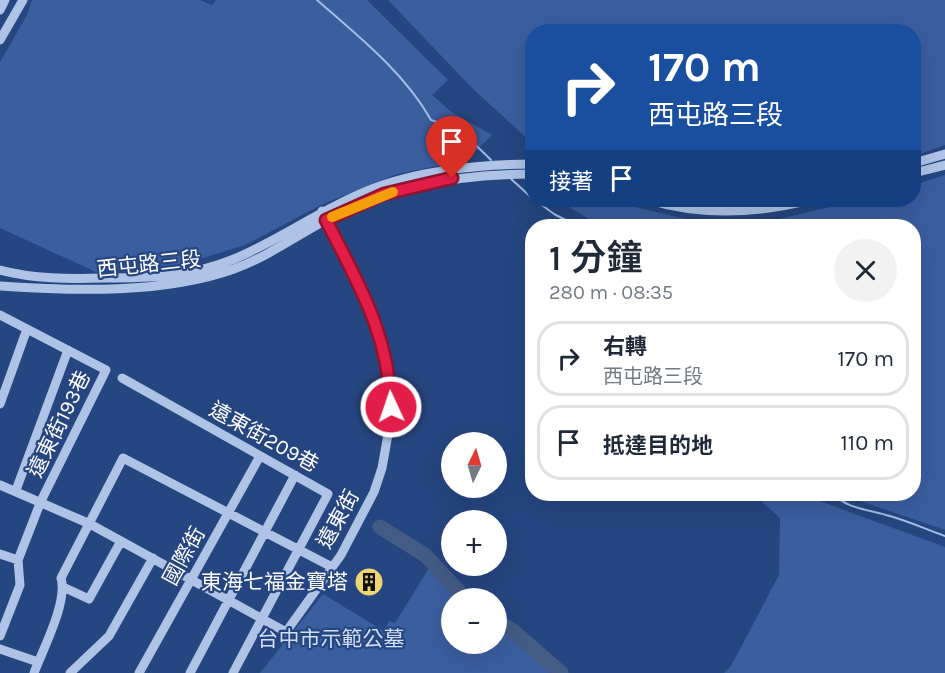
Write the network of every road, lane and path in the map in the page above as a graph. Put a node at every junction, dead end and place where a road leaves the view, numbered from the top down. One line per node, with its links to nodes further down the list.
1 (5, 0): 3 (street)
2 (23, 0): 4 (street)
3 (0, 10)
4 (0, 40)
5 (945, 154): 6 (street)
6 (921, 161)
7 (525, 164): 13 (street, 西屯路三段)
8 (945, 165): 9 (street)
9 (921, 171)
10 (525, 174): 13 (street, 西屯路三段)
11 (684, 207): 12 (street)
12 (773, 207)
13 (324, 215): 14 (street, 西屯路三段); 15 (street, 西屯路三段); 34 (street, 遠東街)
14 (2, 272)
15 (0, 286)
16 (0, 315): 17 (street)
17 (27, 329): 18 (street); 20 (street)
18 (68, 350): 24 (street); 25 (street, 遠東街193巷)
19 (122, 378): 21 (street, 遠東街209巷)
20 (1, 398)
21 (260, 456): 22 (street, 遠東街209巷); 26 (street, 國際街)
22 (295, 475): 28 (street); 30 (street, 遠東街209巷)
23 (0, 485): 24 (street, 遠東街)
24 (16, 490): 25 (street, 遠東街)
25 (41, 501): 27 (street, 遠東街); 33 (street)
26 (228, 514): 27 (street); 28 (street); 35 (street, 國際街)
27 (90, 524): 29 (street, 遠東街); 36 (street)
28 (265, 533): 30 (street); 37 (street)
29 (121, 541): 32 (street, 遠東街); 36 (street)
30 (298, 550): 34 (street); 38 (street, 遠東街209巷)
31 (0, 554): 33 (street)
32 (153, 558): 35 (street, 遠東街); 43 (street)
33 (18, 560): 39 (street)
34 (332, 567): 38 (street, 遠東街)
35 (192, 579): 37 (street, 遠東街); 44 (street, 國際街)
36 (62, 583): 41 (street)
37 (229, 600): 38 (street, 遠東街); 45 (street)
38 (263, 619): 46 (street, 遠東街209巷)
39 (0, 636)
40 (0, 649): 41 (street)
41 (38, 662): 42 (street)
42 (34, 673)
43 (70, 673)
44 (139, 673)
45 (190, 673)
46 (233, 673)

